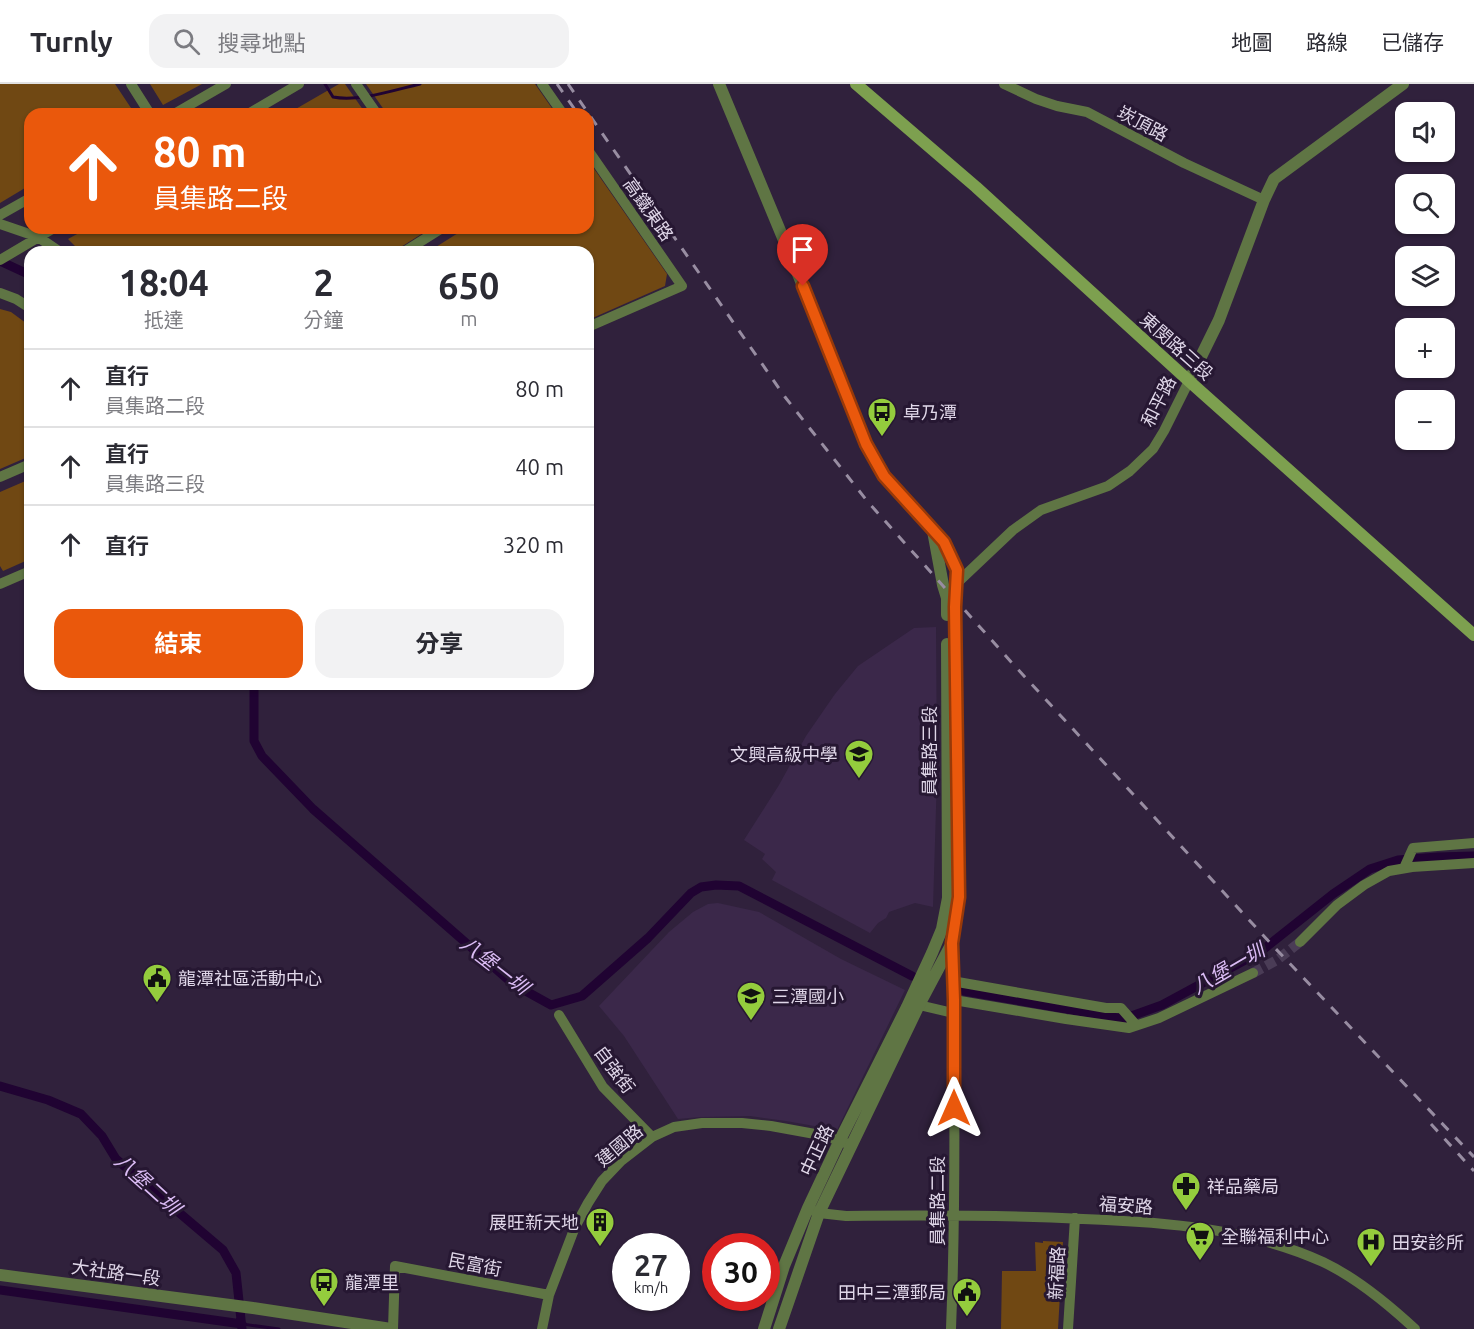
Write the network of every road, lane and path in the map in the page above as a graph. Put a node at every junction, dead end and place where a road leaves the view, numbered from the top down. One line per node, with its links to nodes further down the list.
1 (131, 84): 10 (street)
2 (226, 84): 11 (street)
3 (299, 84): 12 (street)
4 (356, 84): 13 (street)
5 (542, 84): 14 (street)
6 (719, 84): 34 (street, 員集路三段)
7 (856, 84): 31 (main road, 東閔路三段)
8 (1004, 84): 16 (street, 崁頂路)
9 (1403, 84): 16 (street, 和平路)
10 (146, 108)
11 (184, 108)
12 (258, 108)
13 (373, 108)
14 (559, 108)
15 (594, 159): 30 (street, 高鐵東路)
16 (1264, 200): 31 (street, 和平路)
17 (24, 201): 18 (street)
18 (0, 215)
19 (0, 224): 20 (street)
20 (24, 232)
21 (29, 234): 24 (street)
22 (43, 234): 24 (street)
23 (432, 234): 26 (street)
24 (38, 237): 25 (street); 27 (street)
25 (51, 246)
26 (414, 246)
27 (0, 260)
28 (0, 293): 29 (street)
29 (24, 304)
30 (594, 324)
31 (1189, 381): 36 (street, 和平路); 39 (main road, 東閔路三段)
32 (24, 467): 33 (street)
33 (0, 477)
34 (933, 531): 36 (street, 員集路三段); 38 (street, 員集路三段)
35 (24, 574): 37 (street)
36 (957, 583): 38 (street, 和平路); 45 (street, 員集路三段)
37 (0, 584)
38 (947, 601): 43 (street, 員集路三段)
39 (1474, 634)
40 (1474, 843): 42 (street)
41 (1474, 863): 42 (street)
42 (1404, 868): 44 (street)
43 (948, 898): 45 (street); 46 (street)
44 (1300, 942)
45 (952, 943): 46 (street); 48 (street)
46 (930, 971): 50 (street, 中正路); 55 (street, 中正路)
47 (1253, 973): 53 (street)
48 (952, 981): 49 (street, 員集路二段); 53 (street)
49 (954, 1000): 51 (street, 員集路二段); 53 (street)
50 (919, 1005): 51 (street); 55 (street, 中正路)
51 (953, 1013): 57 (street, 員集路二段)
52 (559, 1015): 54 (street, 自強街)
53 (1136, 1025)
54 (652, 1137): 55 (street, 建國路); 60 (street, 建國路)
55 (845, 1144): 56 (street, 中正路)
56 (814, 1210): 57 (street, 福安路); 63 (street, 中正路); 64 (street, 中正路)
57 (954, 1215): 58 (street, 福安路); 65 (street, 員集路二段)
58 (1075, 1218): 66 (street, 新福路); 67 (street, 福安路)
59 (0, 1275): 61 (street, 大社路一段)
60 (549, 1294): 61 (street, 民富街); 62 (street, 建國路)
61 (392, 1329)
62 (542, 1329)
63 (764, 1329)
64 (779, 1329)
65 (951, 1329)
66 (1068, 1329)
67 (1415, 1329)

